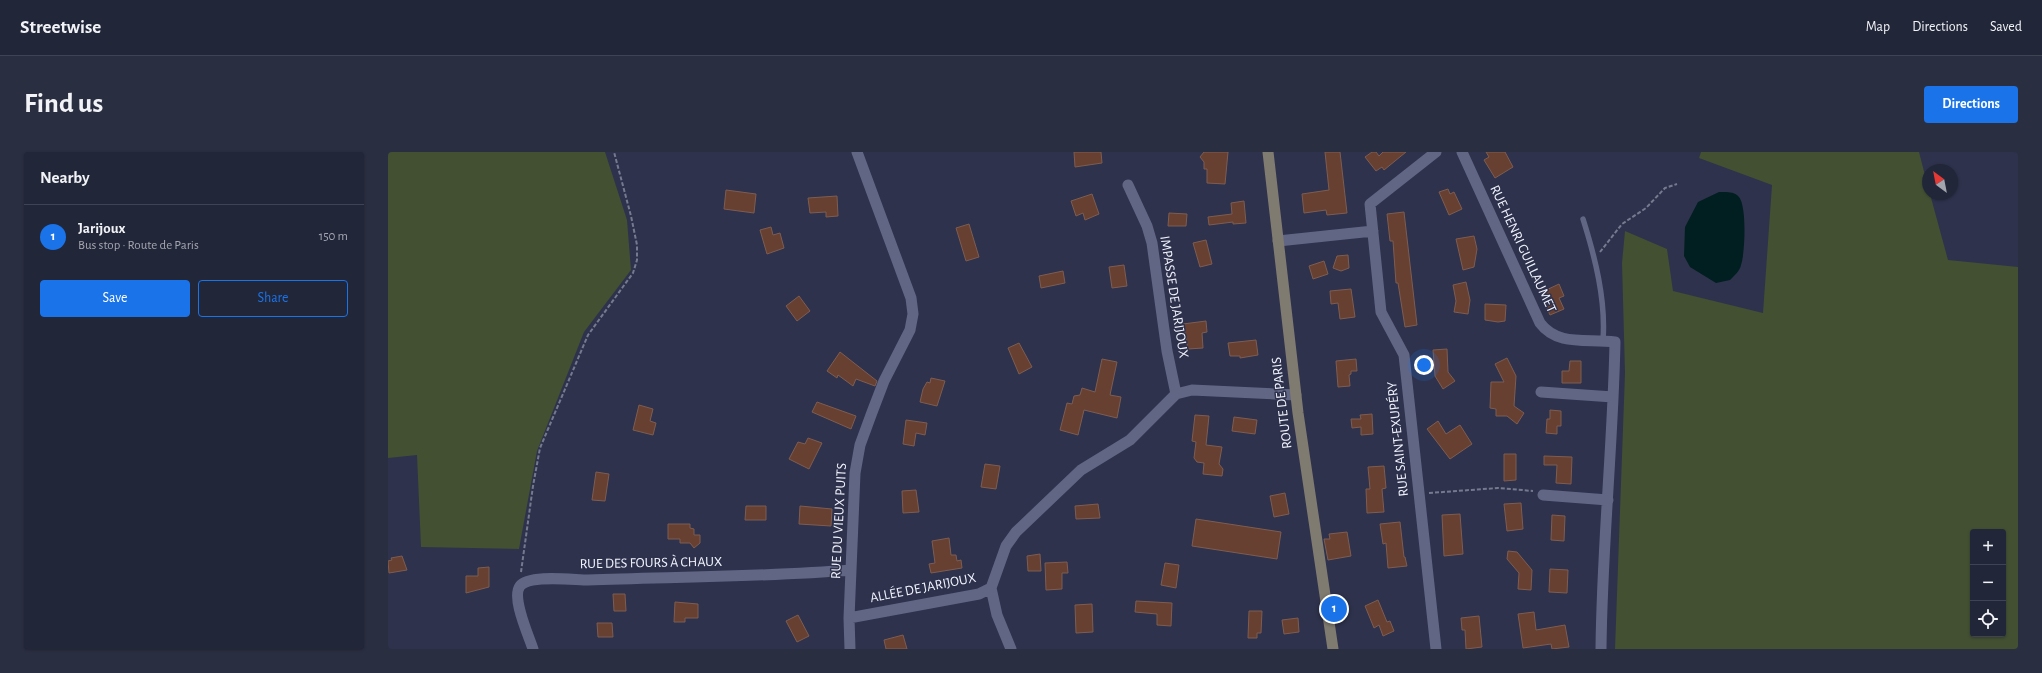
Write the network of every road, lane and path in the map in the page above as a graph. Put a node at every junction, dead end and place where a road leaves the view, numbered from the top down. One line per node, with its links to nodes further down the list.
1 (614, 152): 21 (path)
2 (857, 152): 20 (street, RUE DU VIEUX PUITS)
3 (1268, 152): 10 (main road, ROUTE DE PARIS)
4 (1436, 152): 9 (street, RUE SAINT-EXUPÉRY)
5 (1462, 152): 12 (street, RUE HENRI GUILLAUMET)
6 (1677, 184): 11 (path)
7 (1128, 185): 14 (street, IMPASSE DE JARIJOUX)
8 (1583, 219): 11 (lane)
9 (1373, 231): 10 (street); 17 (street, RUE SAINT-EXUPÉRY)
10 (1278, 241): 15 (main road, ROUTE DE PARIS)
11 (1594, 261): 12 (lane)
12 (1603, 340): 16 (street)
13 (1541, 392): 16 (street)
14 (1176, 394): 15 (street); 22 (street, ALLÉE DE JARIJOUX)
15 (1296, 394): 27 (main road, ROUTE DE PARIS)
16 (1613, 397): 19 (street)
17 (1419, 493): 18 (path); 28 (street, RUE SAINT-EXUPÉRY)
18 (1543, 495): 19 (street)
19 (1608, 500): 29 (street)
20 (851, 570): 21 (street, RUE DES FOURS À CHAUX); 23 (street, RUE DU VIEUX PUITS)
21 (520, 586): 24 (street)
22 (991, 588): 23 (street, ALLÉE DE JARIJOUX); 26 (street)
23 (849, 618): 25 (street, RUE DU VIEUX PUITS)
24 (533, 649)
25 (850, 649)
26 (1011, 649)
27 (1333, 649)
28 (1436, 649)
29 (1601, 649)

